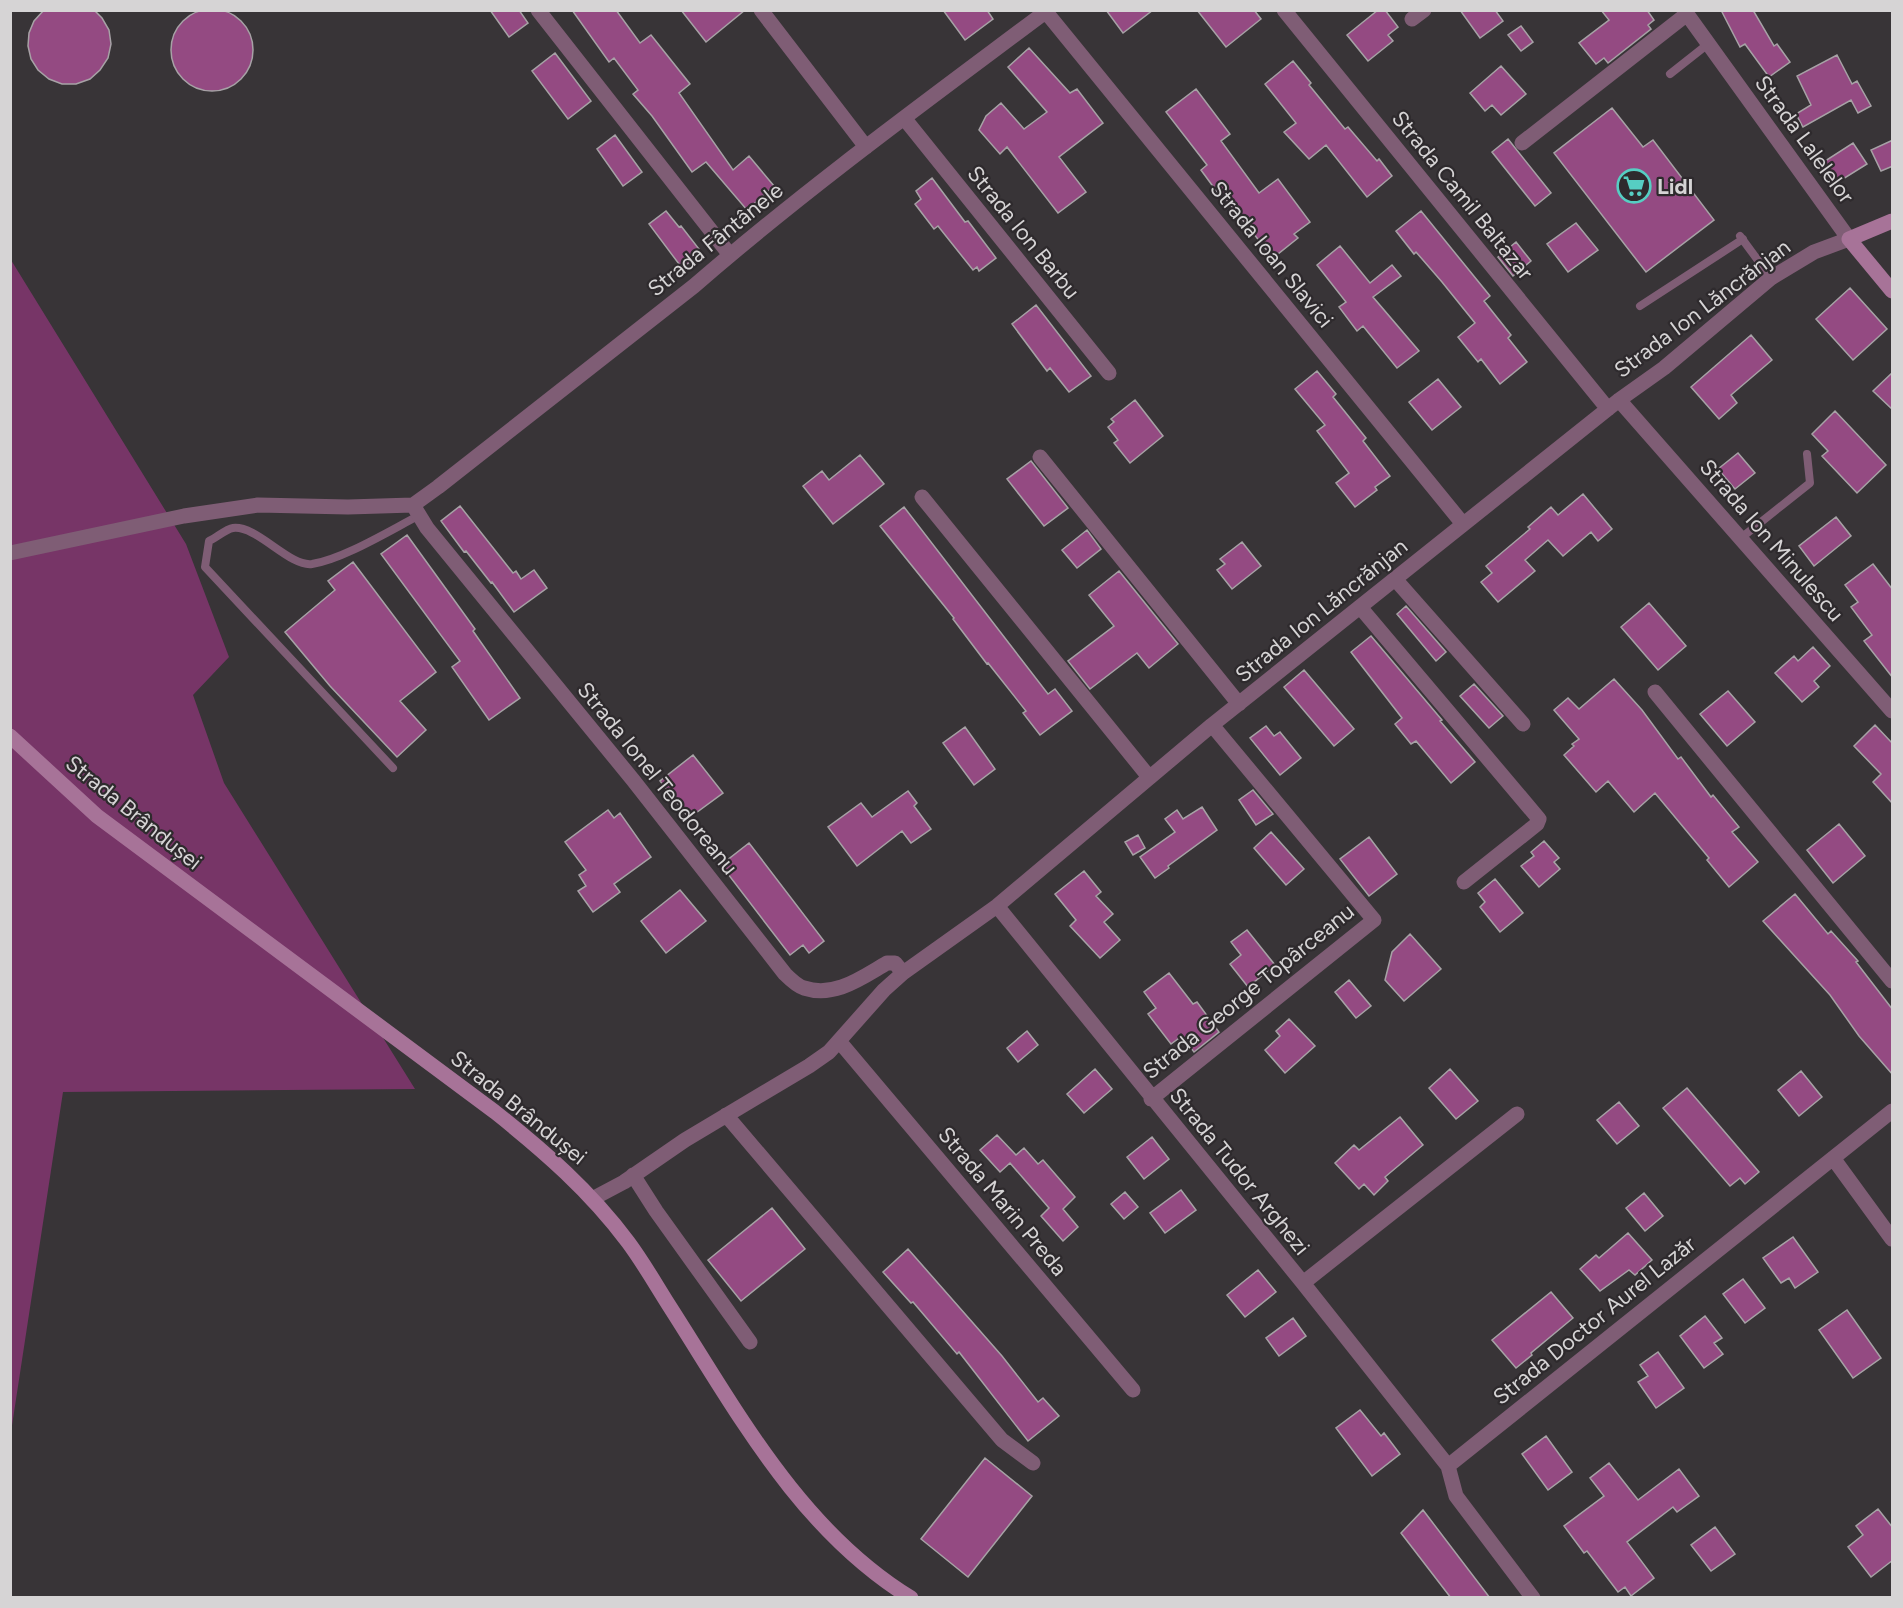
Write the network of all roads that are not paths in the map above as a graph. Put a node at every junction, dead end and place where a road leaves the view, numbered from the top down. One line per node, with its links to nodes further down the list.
1 (538, 10): 13 (street)
2 (761, 10): 10 (street)
3 (1284, 10): 18 (street, Strada Camil Baltazar)
4 (1047, 11): 8 (street, Strada Fântânele); 23 (street, Strada Ioan Slavici)
5 (1686, 12): 6 (street, Strada Lalelelor); 9 (street)
6 (1708, 44): 7 (lane); 12 (street, Strada Lalelelor)
7 (1670, 74)
8 (904, 118): 10 (street, Strada Fântânele); 17 (street, Strada Ion Barbu)
9 (1522, 143)
10 (866, 147): 13 (street, Strada Fântânele)
11 (1893, 221): 12 (main road)
12 (1849, 239): 14 (street, Strada Ion Lăncrănjan); 15 (main road, Strada Lalelelor)
13 (729, 255): 22 (street, Strada Fântânele)
14 (1771, 278): 16 (lane); 18 (street, Strada Ion Lăncrănjan)
15 (1893, 291)
16 (1640, 306)
17 (1109, 373)
18 (1613, 404): 23 (street, Strada Ion Lăncrănjan); 24 (street, Strada Ion Minulescu)
19 (1807, 454): 24 (lane)
20 (1040, 457): 29 (street)
21 (922, 497): 35 (street)
22 (416, 510): 25 (street); 34 (lane); 38 (street, Strada Ionel Teodoreanu)
23 (1463, 524): 26 (street, Strada Ion Lăncrănjan)
24 (1741, 538): 30 (street, Strada Ion Minulescu)
25 (10, 553)
26 (1395, 579): 27 (street, Strada Ion Lăncrănjan); 31 (street)
27 (1360, 607): 29 (street, Strada Ion Lăncrănjan); 36 (street)
28 (1655, 692): 39 (street)
29 (1239, 704): 32 (street, Strada Ion Lăncrănjan)
30 (1893, 711)
31 (1523, 724)
32 (1212, 725): 35 (street, Strada Ion Lăncrănjan); 41 (street, Strada George Topârceanu)
33 (10, 736): 47 (main road, Strada Brândușei)
34 (393, 768)
35 (1149, 777): 37 (street, Strada Ion Lăncrănjan)
36 (1464, 882)
37 (997, 906): 38 (street, Strada Ion Lăncrănjan); 41 (street, Strada Tudor Arghezi)
38 (903, 973): 40 (street, Strada Ion Lăncrănjan)
39 (1893, 981)
40 (839, 1041): 43 (street, Strada Ion Lăncrănjan); 51 (street, Strada Marin Preda)
41 (1151, 1099): 49 (street, Strada Tudor Arghezi)
42 (1893, 1111): 45 (street, Strada Doctor Aurel Lazăr)
43 (726, 1114): 46 (street, Strada Ion Lăncrănjan); 52 (street)
44 (1517, 1114): 49 (street)
45 (1833, 1158): 48 (street); 53 (street, Strada Doctor Aurel Lazăr)
46 (629, 1178): 47 (street, Strada Ion Lăncrănjan); 50 (street)
47 (596, 1203): 54 (main road, Strada Brândușei)
48 (1893, 1239)
49 (1303, 1283): 53 (street, Strada Tudor Arghezi)
50 (750, 1342)
51 (1133, 1390)
52 (1033, 1463)
53 (1448, 1466): 55 (street)
54 (911, 1598)
55 (1533, 1598)

